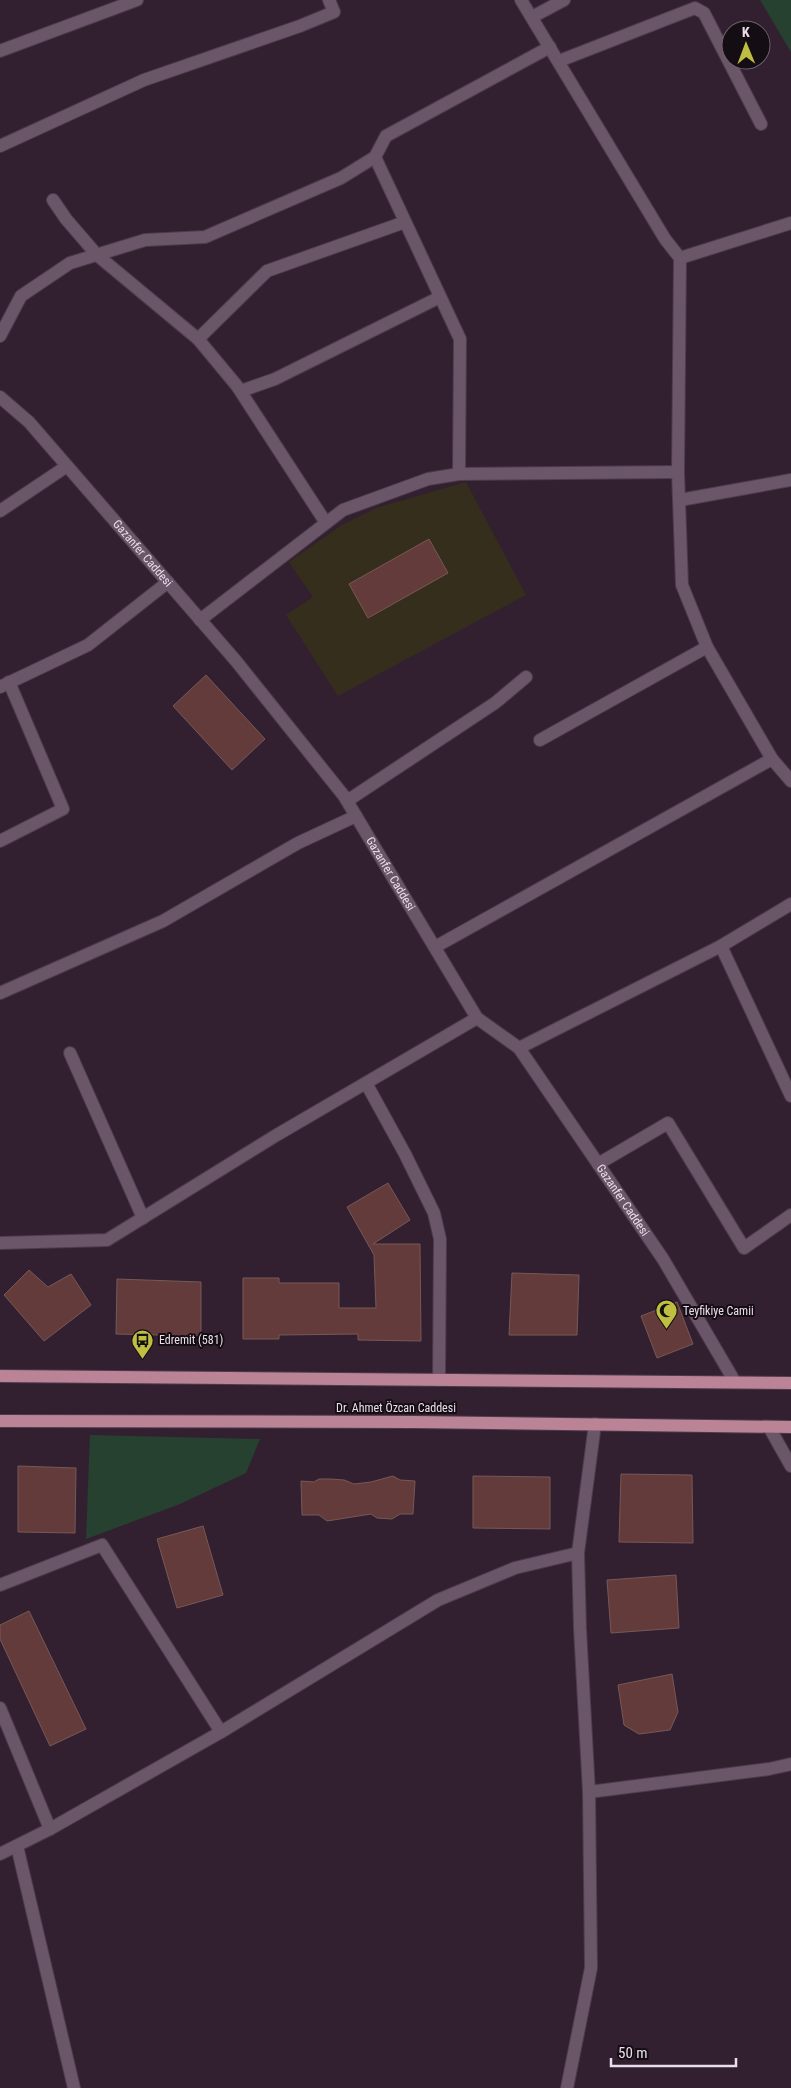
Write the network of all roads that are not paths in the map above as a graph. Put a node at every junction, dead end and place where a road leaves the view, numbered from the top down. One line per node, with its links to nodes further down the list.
1 (137, 0): 7 (street)
2 (329, 0): 10 (street)
3 (521, 0): 5 (street)
4 (564, 0): 5 (street)
5 (532, 17): 6 (street)
6 (550, 47): 8 (street); 11 (street)
7 (0, 51)
8 (559, 61): 9 (street); 16 (street)
9 (761, 124)
10 (0, 146)
11 (375, 156): 13 (street); 15 (street)
12 (53, 200): 15 (street)
13 (406, 222): 17 (street); 19 (street)
14 (791, 223): 16 (street)
15 (96, 255): 18 (street); 19 (street)
16 (680, 258): 23 (street)
17 (440, 297): 20 (street); 24 (street)
18 (0, 336)
19 (198, 339): 20 (street)
20 (241, 391): 28 (street)
21 (0, 397): 22 (street, Gazanfer Caddesi)
22 (67, 466): 27 (street); 29 (street, Gazanfer Caddesi)
23 (678, 472): 24 (street); 26 (street)
24 (459, 474): 28 (street)
25 (791, 480): 26 (street)
26 (680, 500): 31 (street)
27 (0, 511)
28 (326, 523): 30 (street)
29 (168, 582): 30 (street, Gazanfer Caddesi); 33 (street)
30 (200, 620): 37 (street, Gazanfer Caddesi)
31 (708, 647): 34 (street); 35 (street)
32 (526, 677): 37 (street)
33 (4, 684): 39 (street)
34 (540, 740)
35 (772, 759): 36 (street); 42 (street)
36 (791, 781)
37 (347, 801): 38 (street, Gazanfer Caddesi)
38 (356, 816): 42 (street, Gazanfer Caddesi); 43 (street)
39 (0, 841)
40 (791, 904): 41 (street)
41 (721, 946): 45 (street); 48 (street)
42 (435, 947): 44 (street, Gazanfer Caddesi)
43 (0, 993)
44 (477, 1018): 45 (street, Gazanfer Caddesi); 47 (street)
45 (519, 1048): 49 (street, Gazanfer Caddesi)
46 (70, 1053): 51 (street)
47 (366, 1083): 51 (street); 54 (street)
48 (791, 1096)
49 (598, 1164): 50 (street); 55 (street, Gazanfer Caddesi)
50 (791, 1215)
51 (143, 1218): 52 (street)
52 (0, 1243)
53 (0, 1376): 54 (main road)
54 (439, 1380): 55 (main road)
55 (736, 1382): 56 (main road)
56 (791, 1382)
57 (0, 1420): 58 (main road, Dr. Ahmet Özcan Caddesi)
58 (595, 1424): 59 (main road, Dr. Ahmet Özcan Caddesi); 62 (street)
59 (769, 1427): 60 (main road, Dr. Ahmet Özcan Caddesi); 61 (street)
60 (791, 1427)
61 (791, 1466)
62 (578, 1553): 65 (street); 67 (street)
63 (0, 1584): 65 (street)
64 (0, 1708): 68 (street)
65 (220, 1732): 68 (street)
66 (791, 1764): 67 (street)
67 (589, 1792): 72 (street)
68 (50, 1829): 69 (street)
69 (17, 1846): 70 (street); 71 (street)
70 (0, 1854)
71 (74, 2088)
72 (567, 2088)

